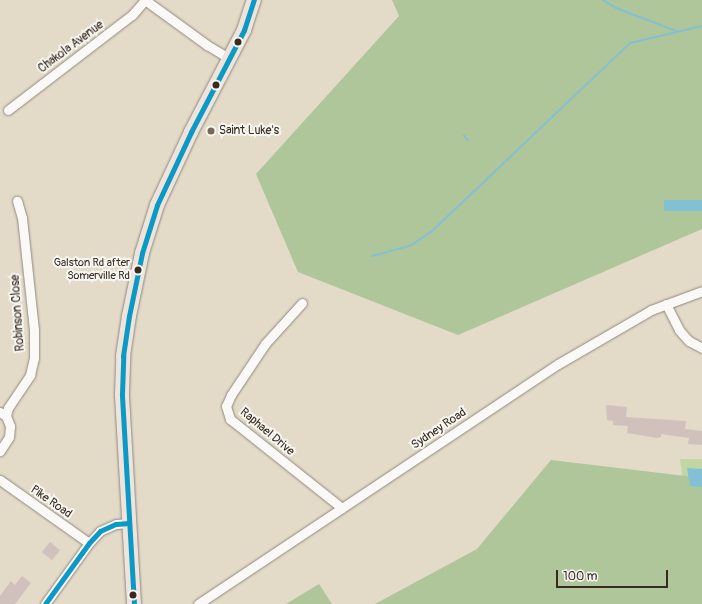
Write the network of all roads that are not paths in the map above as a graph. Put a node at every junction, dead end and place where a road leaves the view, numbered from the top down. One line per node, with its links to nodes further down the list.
1 (254, 0): 3 (main road)
2 (150, 1): 3 (street); 4 (street, Chakola Avenue)
3 (230, 59): 14 (main road)
4 (8, 110)
5 (17, 201): 10 (street, Robinson Close)
6 (702, 291): 8 (street, Sydney Road)
7 (302, 303): 13 (street, Raphael Drive)
8 (666, 304): 9 (street); 13 (street, Sydney Road)
9 (702, 348)
10 (3, 414): 11 (street)
11 (0, 451)
12 (0, 480): 15 (street, Pike Road)
13 (342, 508): 18 (street, Sydney Road)
14 (129, 522): 15 (street); 17 (main road)
15 (89, 543): 16 (street)
16 (45, 604)
17 (134, 604)
18 (198, 604)

